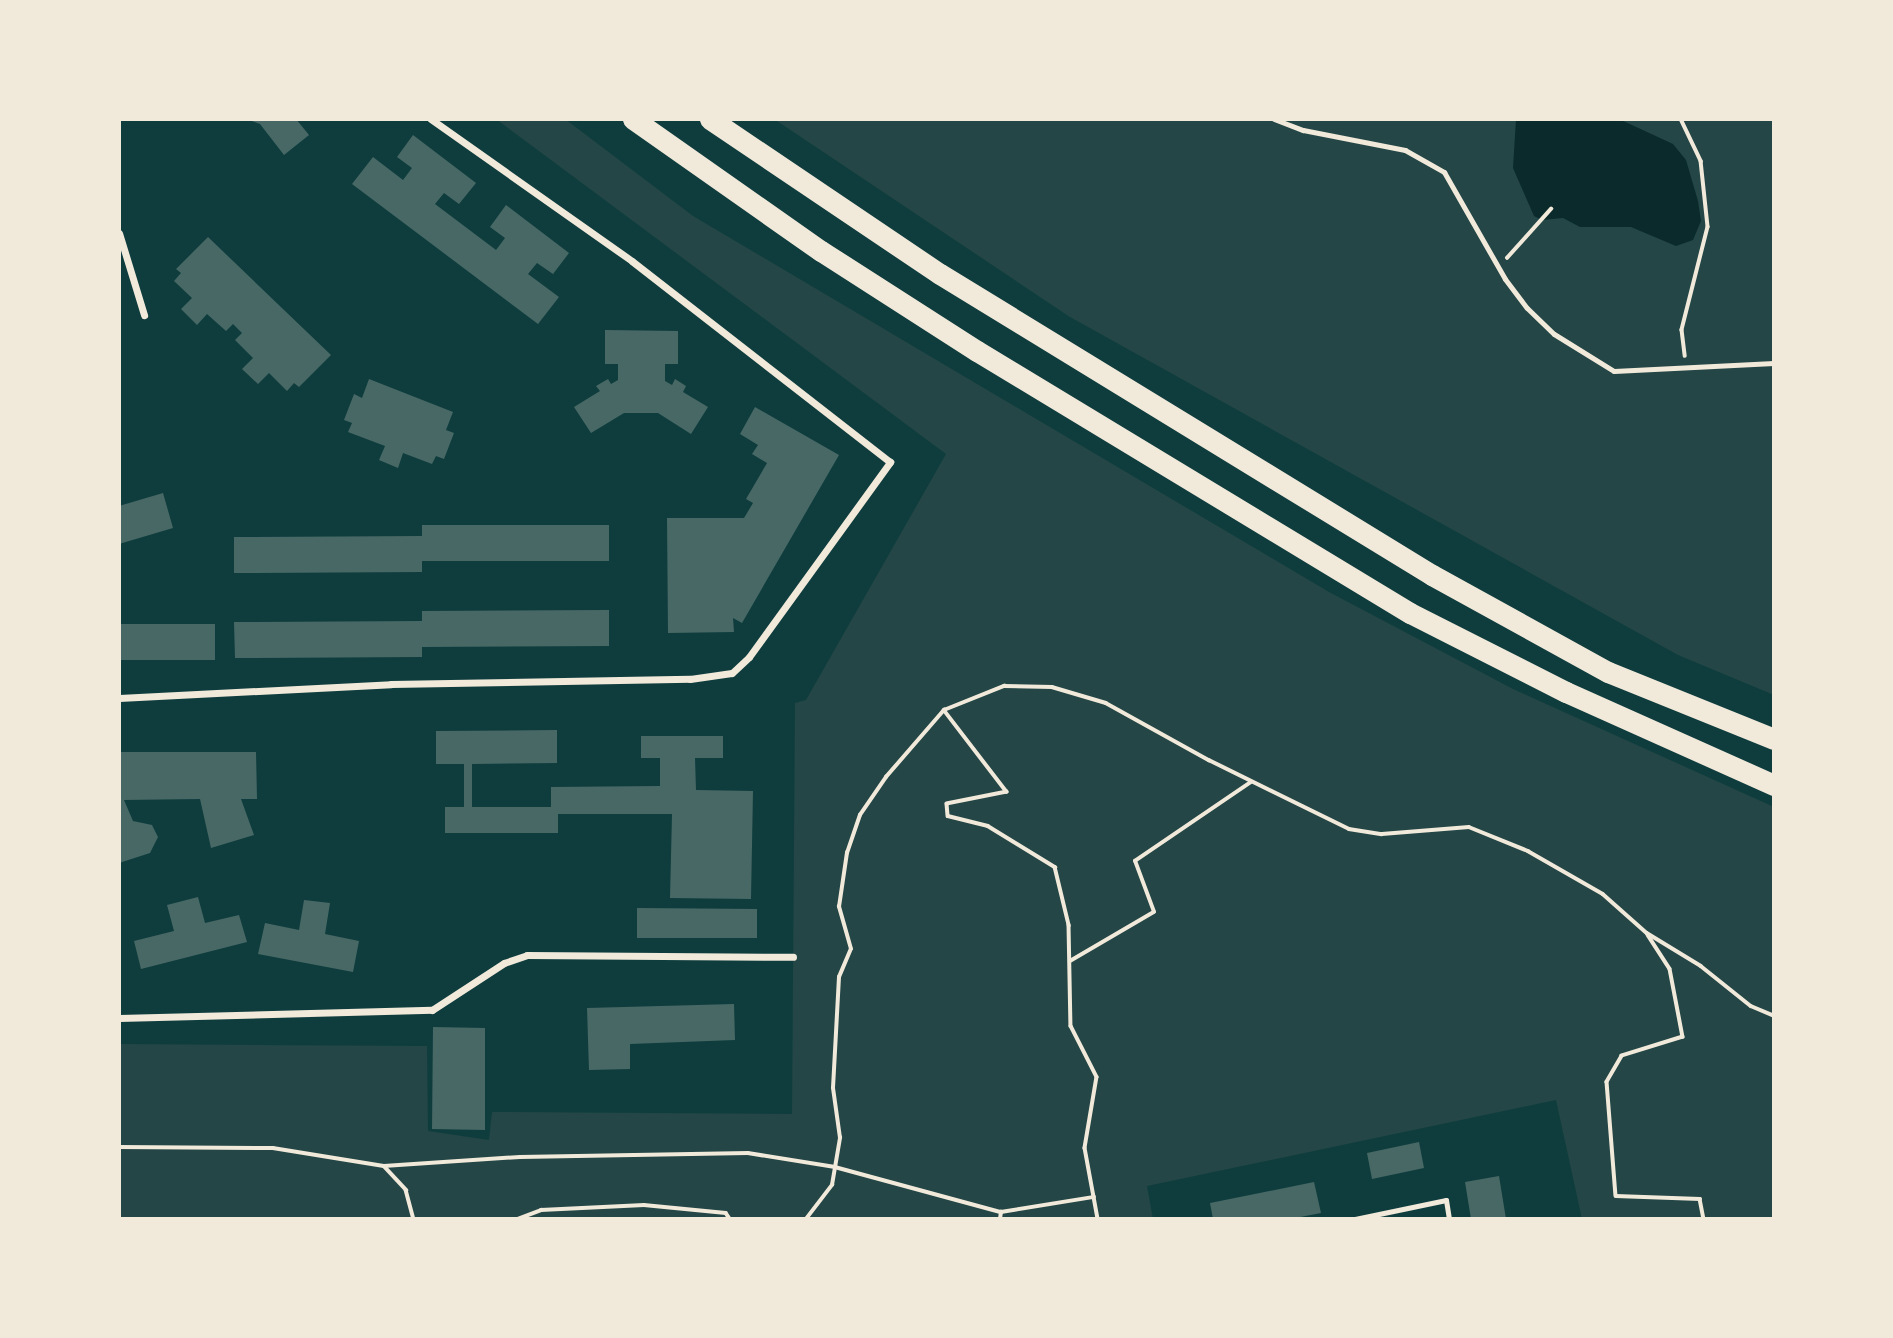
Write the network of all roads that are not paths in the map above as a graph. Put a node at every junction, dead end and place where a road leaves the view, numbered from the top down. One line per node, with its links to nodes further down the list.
1 (431, 119): 8 (street)
2 (633, 119): 10 (highway)
3 (710, 119): 9 (highway)
4 (1274, 119): 7 (lane)
5 (119, 233): 6 (street)
6 (144, 315)
7 (1774, 363)
8 (119, 698)
9 (1774, 739)
10 (1774, 785)
11 (793, 957): 12 (street)
12 (119, 1018)
13 (1355, 1219): 14 (lane)
14 (1449, 1219)

